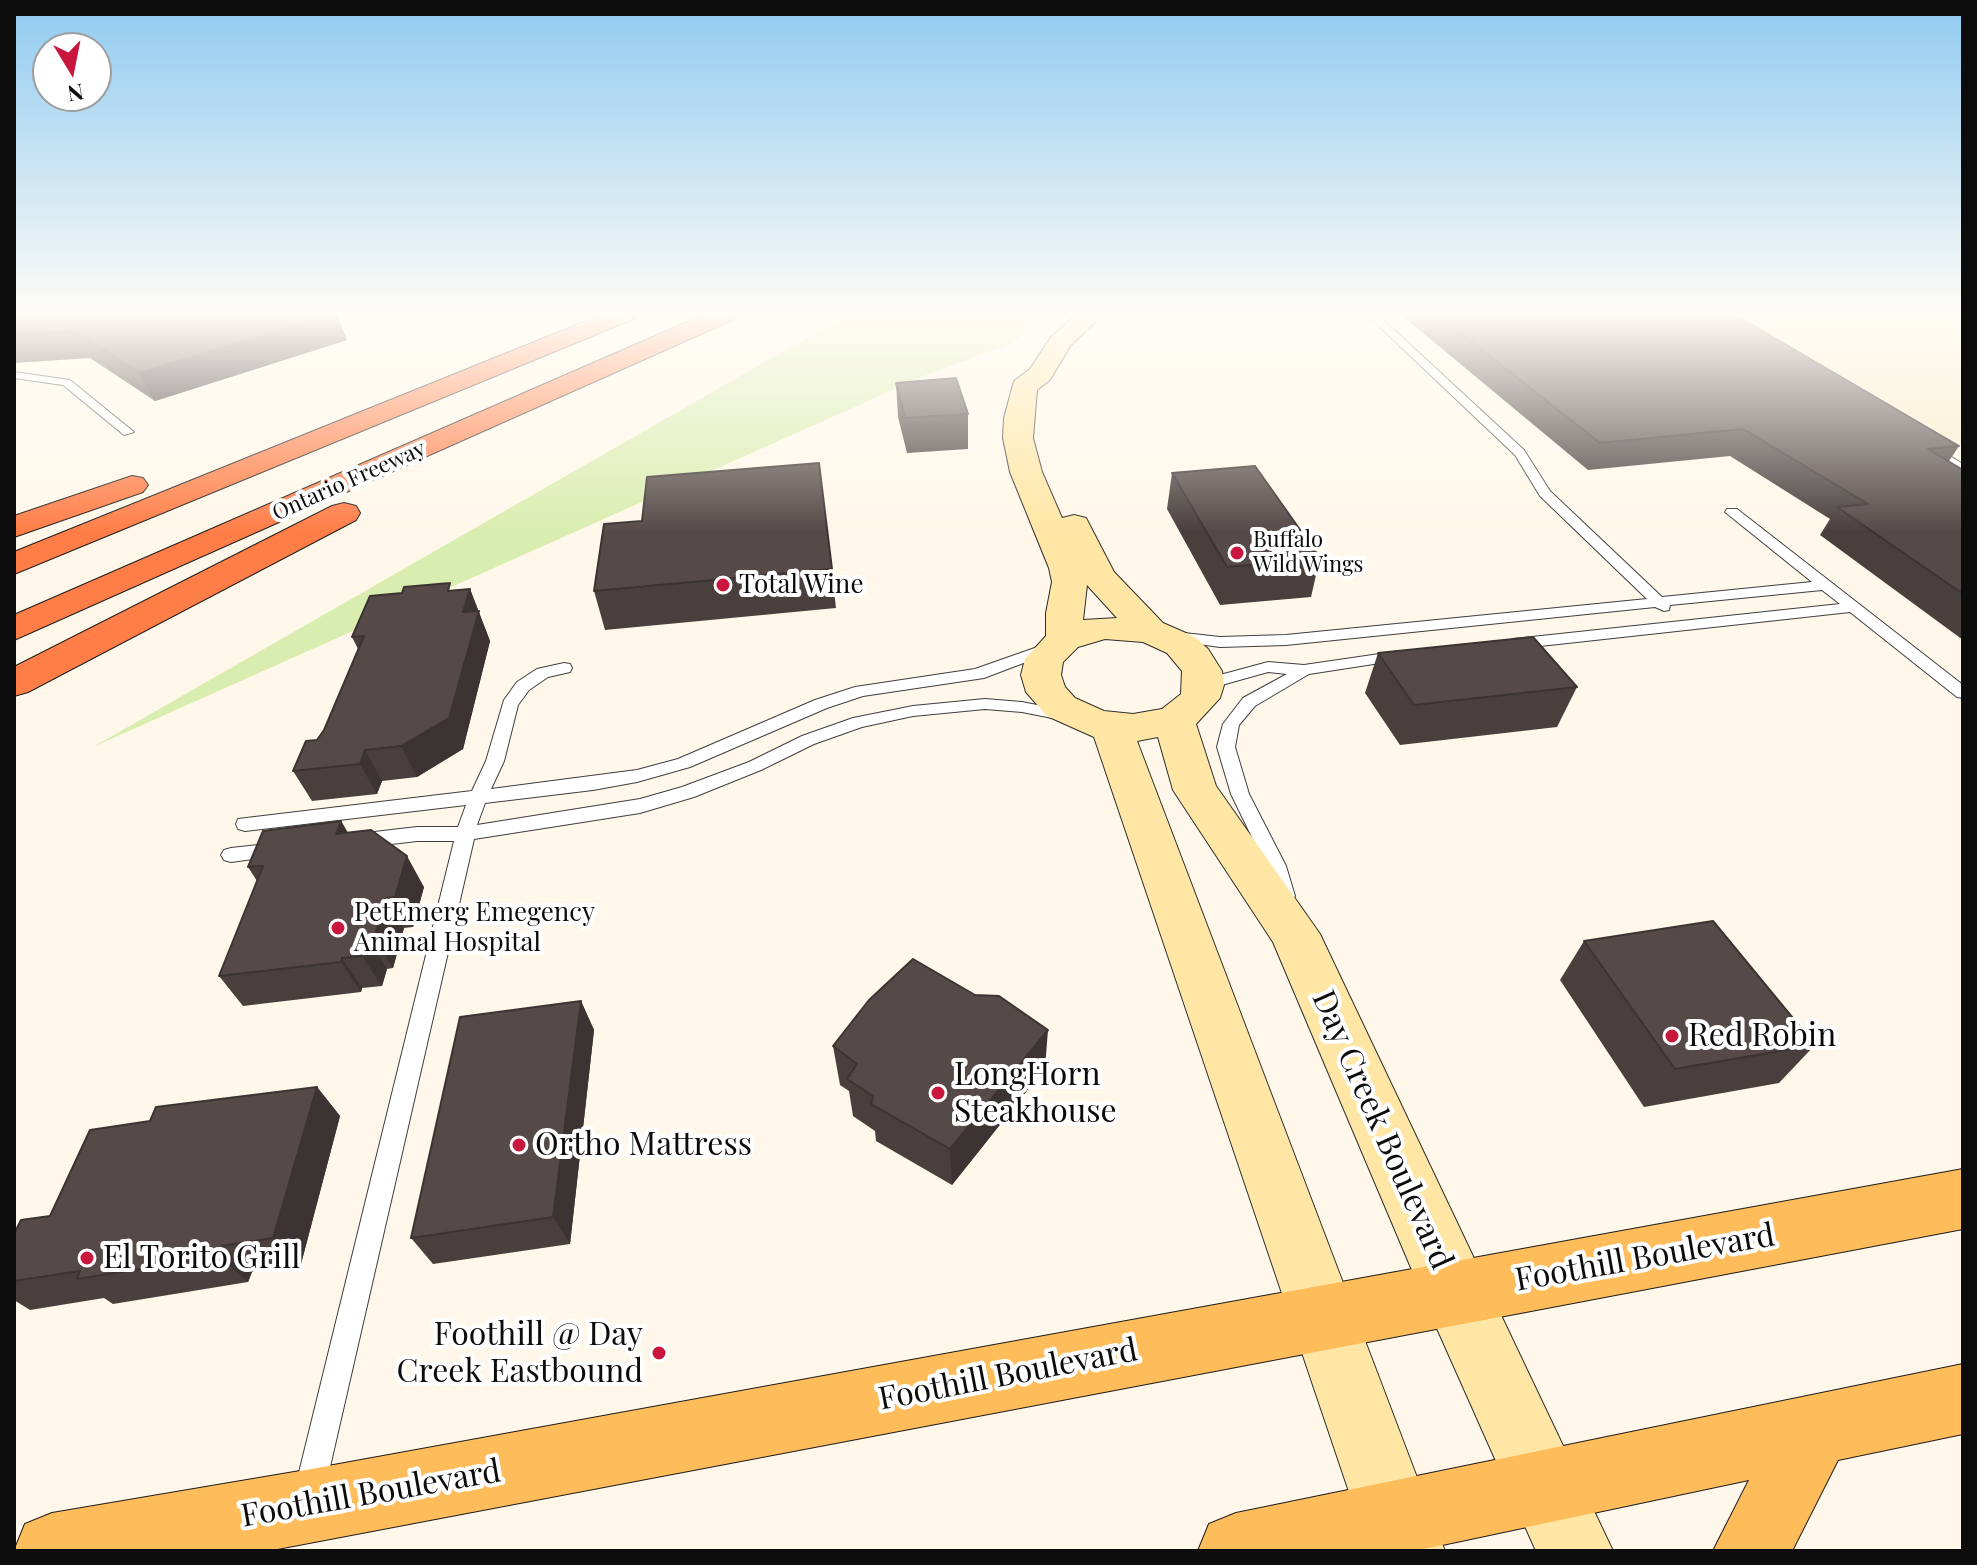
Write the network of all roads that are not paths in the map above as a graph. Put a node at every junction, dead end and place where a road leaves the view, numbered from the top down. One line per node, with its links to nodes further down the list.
1 (71, 386): 9 (lane)
2 (425, 386): 13 (highway)
3 (449, 386): 14 (highway, Ontario Freeway)
4 (567, 386): 19 (highway, Ontario Freeway)
5 (573, 386): 26 (highway)
6 (1025, 386): 21 (street)
7 (1045, 386): 20 (street)
8 (1448, 386): 16 (lane)
9 (128, 432)
10 (1922, 445): 11 (lane)
11 (1963, 469)
12 (1732, 512): 15 (lane)
13 (14, 527)
14 (14, 564)
15 (1825, 585): 16 (lane); 17 (lane)
16 (1659, 602): 18 (lane); 20 (lane)
17 (1854, 607): 18 (lane); 28 (lane)
18 (1683, 626): 22 (lane)
19 (14, 629)
20 (1156, 634): 21 (street); 27 (street)
21 (1060, 642): 30 (street); 31 (lane)
22 (1501, 645)
23 (1410, 654): 25 (lane)
24 (564, 668): 31 (lane)
25 (1305, 670): 27 (lane); 37 (lane)
26 (14, 683)
27 (1204, 685): 29 (street)
28 (1963, 693)
29 (1174, 720): 30 (street); 37 (street, Day Creek Boulevard)
30 (1096, 723): 33 (lane); 40 (street)
31 (478, 797): 32 (lane); 33 (lane)
32 (245, 824)
33 (465, 834): 34 (lane); 44 (lane)
34 (339, 843)
35 (293, 848): 36 (lane)
36 (231, 855)
37 (1295, 934): 39 (street, Day Creek Boulevard)
38 (1963, 1199): 39 (main road, Foothill Boulevard)
39 (1454, 1292): 40 (main road, Foothill Boulevard); 43 (street, Day Creek Boulevard)
40 (1324, 1316): 44 (main road, Foothill Boulevard); 45 (street)
41 (1963, 1399): 42 (main road)
42 (1816, 1430): 43 (main road); 49 (main road)
43 (1544, 1485): 45 (main road); 48 (street, Day Creek Boulevard)
44 (306, 1507): 46 (main road, Foothill Boulevard)
45 (1401, 1533): 47 (main road)
46 (52, 1551)
47 (1236, 1551)
48 (1575, 1551)
49 (1751, 1551)

